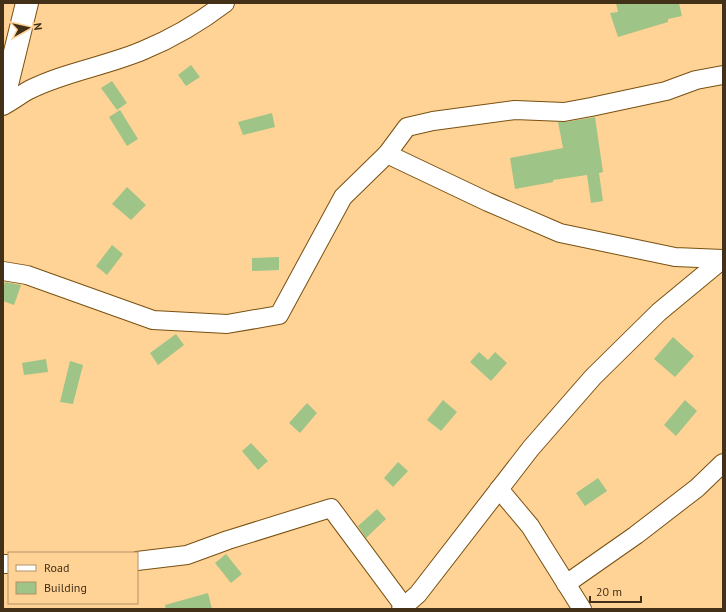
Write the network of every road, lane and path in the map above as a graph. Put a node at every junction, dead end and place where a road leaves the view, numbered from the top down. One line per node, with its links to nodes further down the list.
1 (27, 3): 4 (street)
2 (225, 3): 5 (street)
3 (723, 75): 6 (street)
4 (3, 101)
5 (3, 106)
6 (387, 154): 7 (street); 8 (street)
7 (723, 259): 10 (street)
8 (3, 271)
9 (723, 463): 12 (street)
10 (499, 489): 12 (street); 13 (street)
11 (138, 561): 13 (street)
12 (566, 584): 14 (street)
13 (404, 608)
14 (582, 609)

